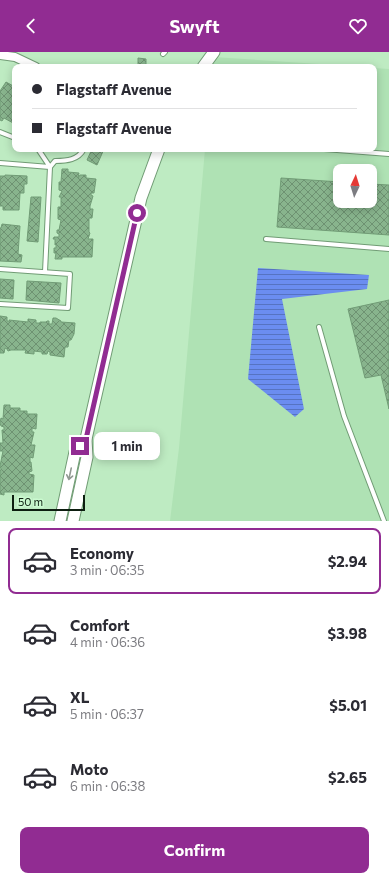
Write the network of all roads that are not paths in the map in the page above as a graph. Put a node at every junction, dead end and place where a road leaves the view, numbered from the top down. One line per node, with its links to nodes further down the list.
1 (214, 52): 4 (street)
2 (0, 55): 3 (street)
3 (30, 64)
4 (205, 64)
5 (0, 132): 6 (lane)
6 (12, 137)
7 (40, 152): 13 (lane)
8 (82, 152): 13 (lane)
9 (158, 152): 20 (street)
10 (363, 152): 11 (lane)
11 (389, 154)
12 (0, 164): 13 (lane)
13 (50, 167): 17 (lane)
14 (266, 239): 15 (lane)
15 (389, 249)
16 (0, 269): 17 (lane)
17 (45, 272): 18 (lane)
18 (0, 304)
19 (319, 327): 23 (lane)
20 (86, 439): 21 (street, one-way to 21); 22 (street)
21 (60, 521)
22 (73, 521)
23 (384, 521)

